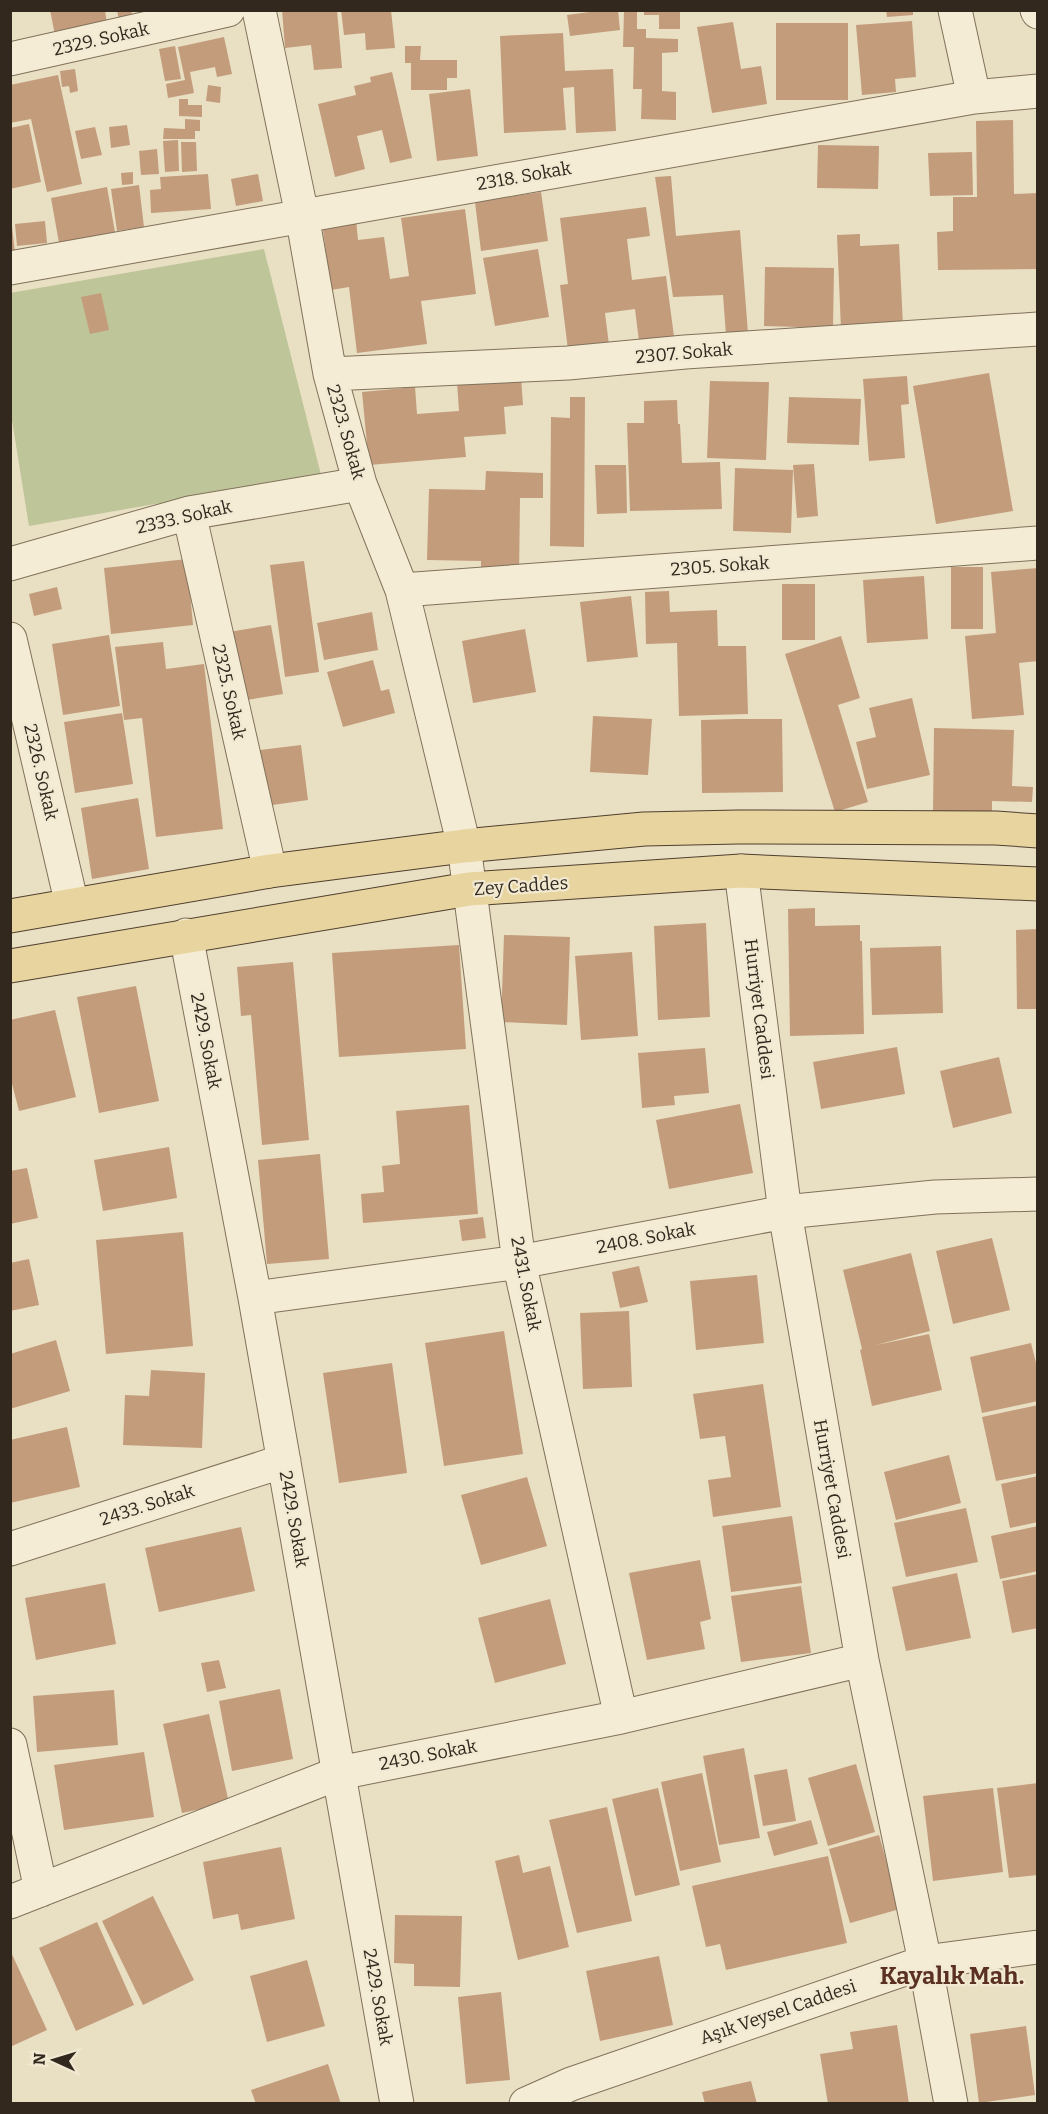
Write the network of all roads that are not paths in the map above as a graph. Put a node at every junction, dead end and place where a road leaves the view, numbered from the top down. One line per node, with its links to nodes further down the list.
1 (228, 10): 4 (street, 2329. Sokak)
2 (259, 10): 7 (street, 2323. Sokak)
3 (955, 10): 6 (street)
4 (10, 59)
5 (1038, 90): 6 (street, 2318. Sokak)
6 (974, 97): 7 (street, 2318. Sokak)
7 (302, 215): 8 (street, 2318. Sokak); 10 (street, 2323. Sokak)
8 (10, 268)
9 (1038, 329): 10 (street, 2307. Sokak)
10 (330, 374): 11 (street, 2323. Sokak)
11 (360, 484): 12 (street, 2333. Sokak); 15 (street, 2323. Sokak)
12 (189, 513): 14 (street, 2333. Sokak); 19 (street, 2325. Sokak)
13 (1038, 543): 15 (street, 2305. Sokak)
14 (10, 564)
15 (402, 590): 18 (street, 2323. Sokak)
16 (10, 639): 23 (street, 2326. Sokak)
17 (1038, 831): 18 (main road)
18 (464, 846): 19 (main road); 22 (street, 2431. Sokak)
19 (270, 871): 23 (main road)
20 (741, 871): 21 (main road, Zey Caddes); 22 (main road, Zey Caddes); 28 (street, Hurriyet Caddesi)
21 (1038, 884)
22 (469, 889): 25 (main road, Zey Caddes); 29 (street, 2431. Sokak)
23 (72, 905): 24 (main road)
24 (10, 916)
25 (186, 935): 26 (main road, Zey Caddes); 30 (street, 2429. Sokak)
26 (10, 966)
27 (1038, 1194): 28 (street, 2408. Sokak)
28 (785, 1212): 29 (street, 2408. Sokak); 33 (street, Hurriyet Caddesi)
29 (519, 1262): 30 (street, 2408. Sokak); 34 (street, 2431. Sokak)
30 (255, 1298): 31 (street, 2429. Sokak)
31 (284, 1461): 32 (street, 2433. Sokak); 36 (street, 2429. Sokak)
32 (10, 1549)
33 (862, 1660): 34 (street, 2430. Sokak); 40 (street, Hurriyet Caddesi)
34 (621, 1717): 36 (street, 2430. Sokak)
35 (10, 1745): 37 (street)
36 (339, 1773): 37 (street, 2430. Sokak); 42 (street, 2429. Sokak)
37 (40, 1890): 38 (street, 2430. Sokak)
38 (10, 1902)
39 (1038, 1947): 40 (street, Aşık Veysel Caddesi)
40 (925, 1962): 41 (street, Aşık Veysel Caddesi); 44 (street, Hurriyet Caddesi)
41 (572, 2094): 43 (street, Aşık Veysel Caddesi)
42 (397, 2103)
43 (526, 2103)
44 (951, 2103)

